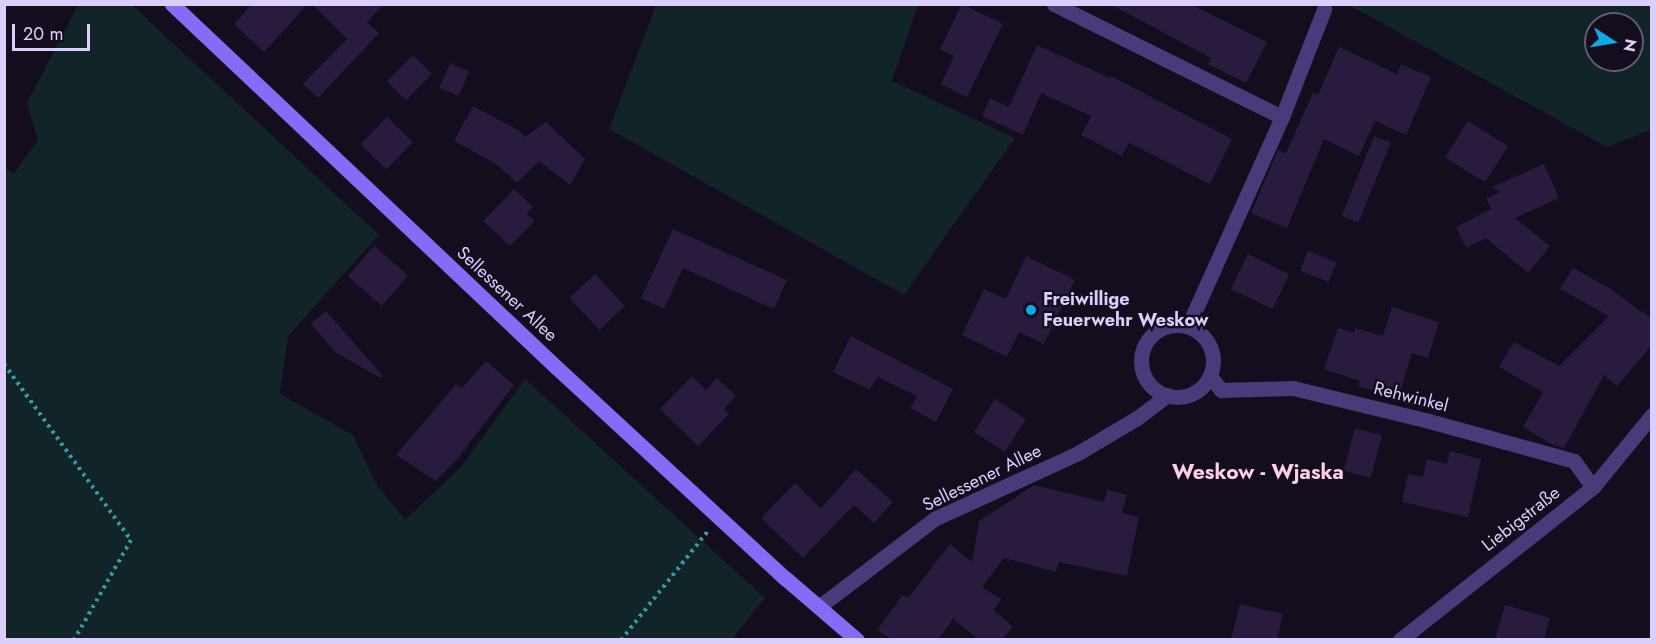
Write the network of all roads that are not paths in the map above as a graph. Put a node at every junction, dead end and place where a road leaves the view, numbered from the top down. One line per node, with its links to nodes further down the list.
1 (172, 4): 10 (main road, Sellessener Allee)
2 (1054, 4): 4 (street)
3 (1324, 9): 4 (street)
4 (1282, 117): 5 (street)
5 (1188, 326): 6 (street); 7 (street)
6 (1210, 376): 7 (street); 9 (street, Rehwinkel)
7 (1167, 395): 10 (street, Sellessener Allee)
8 (1652, 415): 9 (street, Liebigstraße)
9 (1593, 487): 12 (street, Liebigstraße)
10 (820, 606): 11 (main road, Sellessener Allee)
11 (857, 639)
12 (1400, 639)

